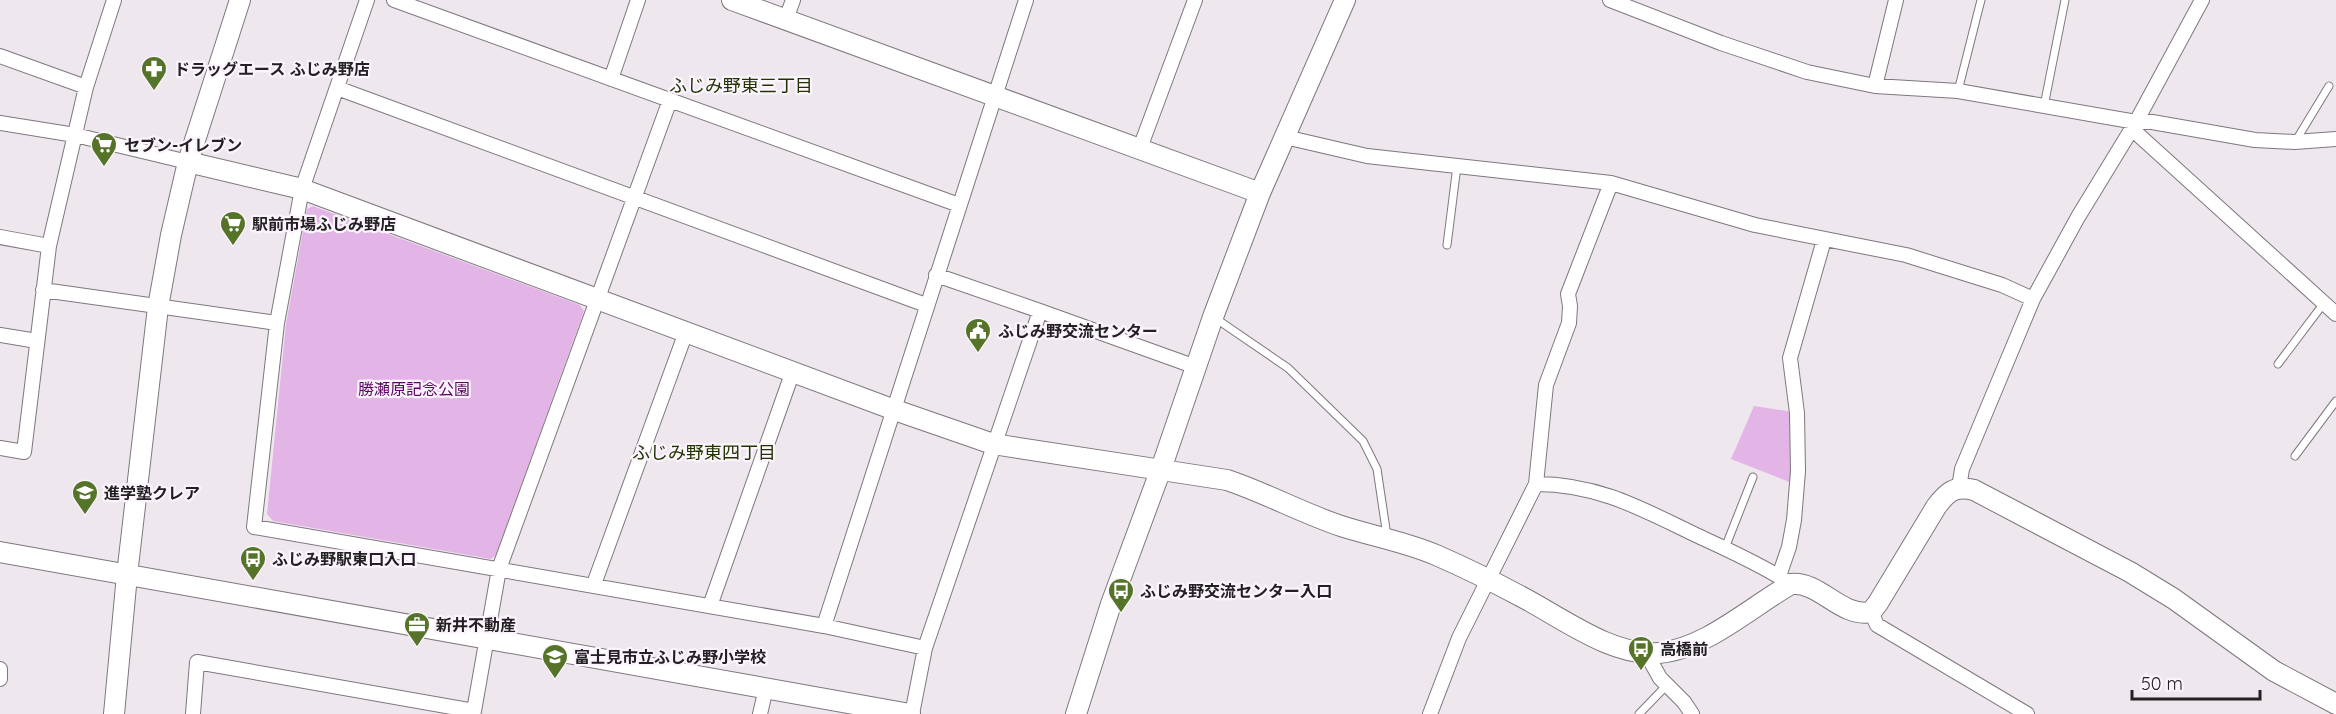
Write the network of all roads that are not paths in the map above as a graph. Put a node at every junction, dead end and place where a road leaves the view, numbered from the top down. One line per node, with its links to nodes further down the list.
1 (114, 0): 22 (street)
2 (240, 0): 35 (street)
3 (367, 0): 23 (street)
4 (394, 0): 19 (street)
5 (638, 0): 19 (street)
6 (732, 0): 17 (street)
7 (793, 0): 17 (street)
8 (1026, 0): 25 (street)
9 (1195, 0): 34 (street)
10 (1345, 0): 31 (street)
11 (1611, 0): 16 (street)
12 (1896, 0): 20 (street)
13 (1981, 0): 24 (lane)
14 (2065, 0): 27 (lane)
15 (2202, 0): 29 (street)
16 (1643, 6): 20 (street)
17 (786, 19): 25 (street)
18 (0, 56): 22 (street)
19 (611, 79): 26 (street)
20 (1875, 86): 24 (street)
21 (2329, 86): 33 (lane)
22 (86, 87): 30 (street)
23 (337, 88): 38 (street); 40 (street)
24 (1958, 91): 27 (street)
25 (995, 97): 34 (street); 41 (street)
26 (669, 100): 40 (street); 41 (street)
27 (2044, 106): 29 (street)
28 (0, 123): 30 (street)
29 (2134, 125): 33 (street); 49 (street); 50 (street)
30 (75, 135): 35 (street); 45 (street)
31 (1285, 137): 36 (street); 39 (street)
32 (2336, 139): 33 (street)
33 (2295, 142)
34 (1140, 148): 39 (street)
35 (188, 162): 38 (street); 52 (street)
36 (1457, 166): 37 (street); 44 (lane)
37 (1611, 183): 43 (street); 70 (street)
38 (302, 189): 48 (street); 56 (street)
39 (1260, 193): 55 (street)
40 (634, 199): 48 (street); 51 (street)
41 (959, 205): 46 (street)
42 (0, 237): 45 (street)
43 (1824, 240): 49 (street); 78 (street)
44 (1447, 245)
45 (49, 246): 47 (street)
46 (936, 275): 51 (street); 53 (street)
47 (43, 290): 52 (street); 59 (street)
48 (597, 298): 57 (street); 75 (street)
49 (2033, 299): 71 (street)
50 (2324, 303): 54 (street); 60 (lane)
51 (927, 305): 64 (street)
52 (158, 307): 56 (street); 76 (street)
53 (1040, 311): 61 (street); 65 (street)
54 (2336, 314)
55 (1213, 316): 61 (street); 72 (lane)
56 (277, 323): 75 (street)
57 (686, 332): 62 (street); 79 (street)
58 (0, 335): 59 (street)
59 (37, 341): 66 (street)
60 (2278, 364)
61 (1196, 367): 68 (street)
62 (793, 371): 64 (street); 80 (street)
63 (2336, 400): 67 (lane)
64 (892, 409): 65 (street); 82 (street)
65 (993, 444): 68 (street); 84 (street)
66 (0, 448)
67 (2295, 456)
68 (1161, 470): 72 (street); 96 (street)
69 (1753, 477): 73 (lane)
70 (1536, 484): 73 (street); 77 (street)
71 (1959, 488): 81 (street); 90 (street)
72 (1388, 538): 77 (street)
73 (1725, 548): 78 (street)
74 (0, 552): 76 (street)
75 (499, 569): 79 (street); 83 (street)
76 (128, 575): 83 (street); 92 (street)
77 (1488, 578): 85 (street); 97 (street)
78 (1785, 580): 81 (street); 85 (street)
79 (594, 584): 80 (street)
80 (710, 606): 82 (street)
81 (1871, 612): 100 (street)
82 (824, 626): 84 (street)
83 (486, 638): 89 (street); 93 (street)
84 (925, 648): 95 (street)
85 (1646, 653): 88 (street)
86 (0, 669): 87 (street)
87 (0, 679)
88 (1667, 685): 98 (lane); 99 (street)
89 (766, 688): 91 (street); 94 (street)
90 (2336, 704)
91 (857, 709): 95 (street)
92 (114, 714)
93 (193, 714)
94 (760, 714)
95 (911, 714)
96 (1076, 714)
97 (1430, 714)
98 (1639, 714)
99 (1692, 714)
100 (2027, 714)

